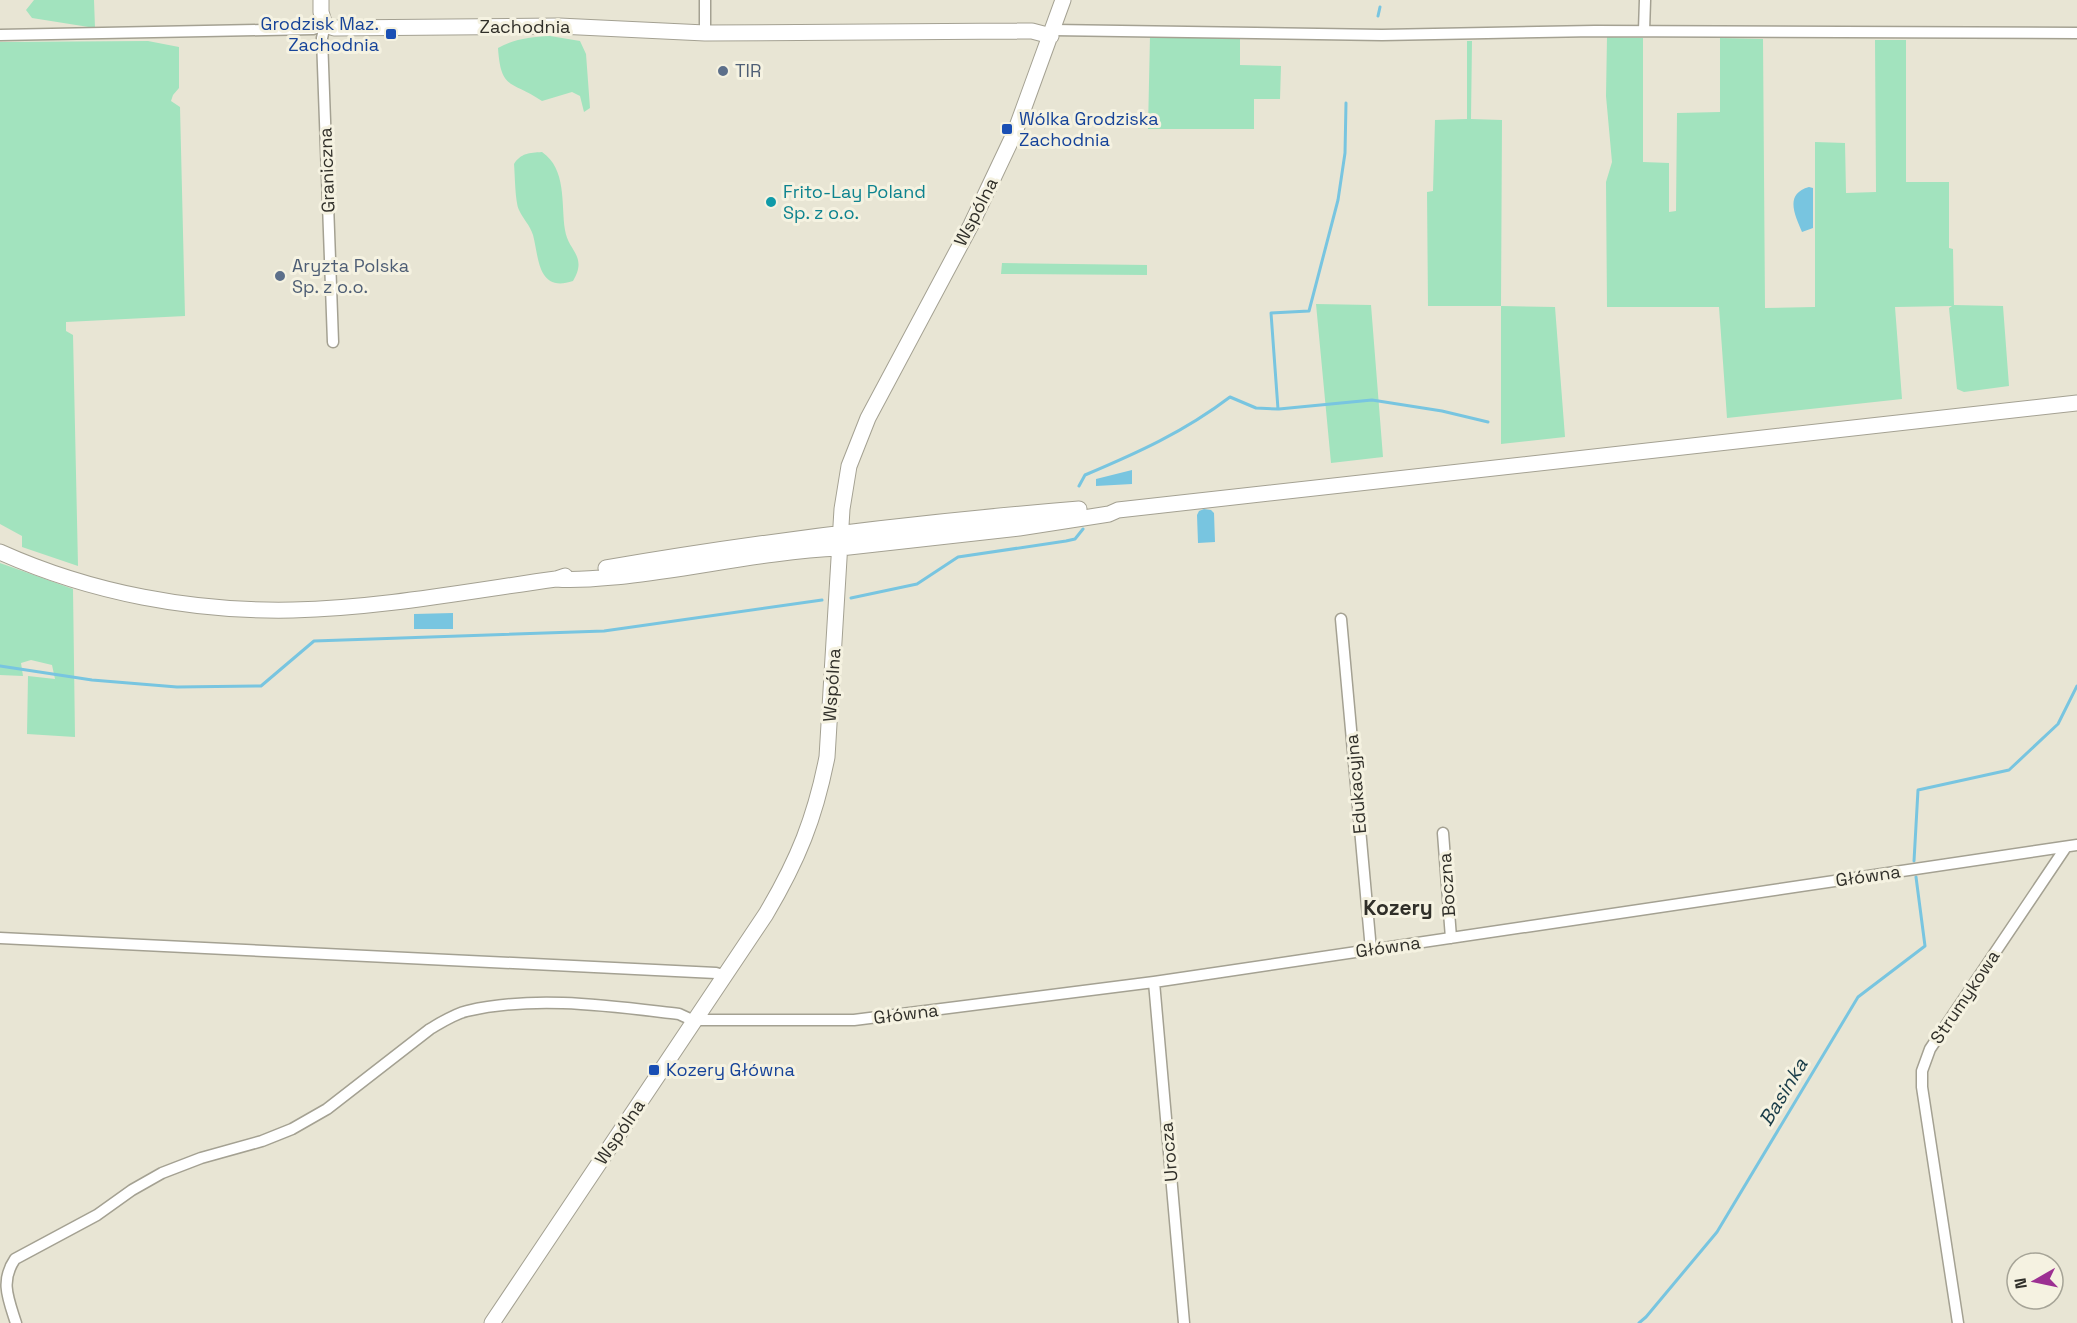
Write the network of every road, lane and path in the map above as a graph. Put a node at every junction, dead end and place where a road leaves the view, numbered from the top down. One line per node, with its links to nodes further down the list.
1 (321, 0): 5 (street, Graniczna)
2 (705, 0): 7 (street)
3 (1063, 0): 8 (street, Wspólna)
4 (1645, 0): 6 (street)
5 (325, 25): 7 (street, Zachodnia); 10 (street, Zachodnia); 11 (street, Graniczna)
6 (1644, 31): 8 (street); 9 (street)
7 (705, 33): 8 (street, Zachodnia)
8 (1052, 33): 13 (street, Wspólna)
9 (2077, 33)
10 (0, 35)
11 (333, 342)
12 (2077, 403): 13 (street)
13 (840, 541): 14 (street); 21 (street, Wspólna)
14 (0, 552)
15 (1341, 619): 20 (street, Edukacyjna)
16 (1443, 833): 19 (street, Boczna)
17 (2072, 846): 19 (street, Główna); 27 (street, Strumykowa)
18 (0, 938): 21 (street)
19 (1451, 938): 20 (street, Główna)
20 (1371, 950): 22 (street, Główna)
21 (726, 976): 23 (street, Wspólna)
22 (1154, 982): 23 (street, Główna); 26 (street, Urocza)
23 (696, 1020): 24 (street, Główna); 25 (street, Wspólna)
24 (16, 1323)
25 (492, 1323)
26 (1184, 1323)
27 (1958, 1323)

